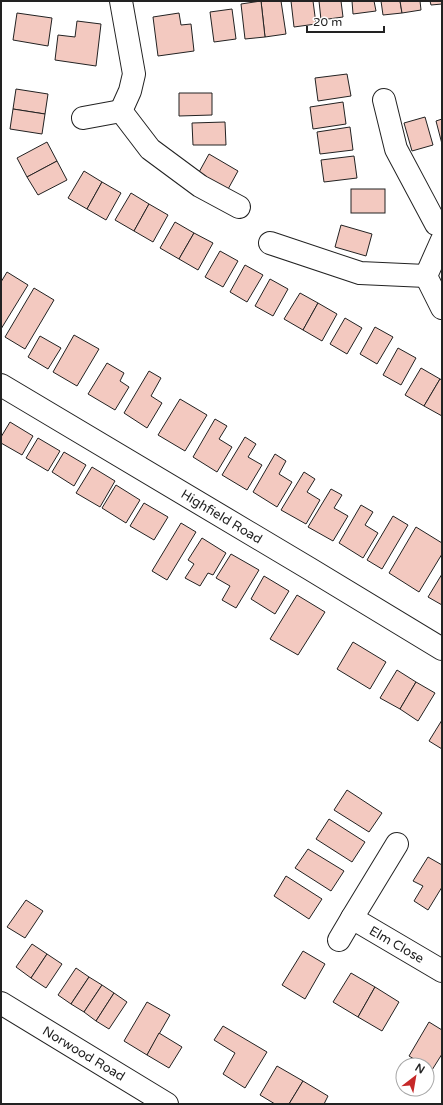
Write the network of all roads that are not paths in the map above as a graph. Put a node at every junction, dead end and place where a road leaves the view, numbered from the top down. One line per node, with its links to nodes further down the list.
1 (121, 1): 3 (street)
2 (384, 100): 6 (street)
3 (121, 112): 4 (street); 5 (street)
4 (83, 118)
5 (239, 207)
6 (442, 226)
7 (442, 240): 9 (street)
8 (270, 243): 9 (street)
9 (426, 276): 10 (street)
10 (442, 308)
11 (1, 385): 12 (street, Highfield Road)
12 (442, 649)
13 (397, 844): 14 (street)
14 (352, 918): 15 (street); 16 (street, Elm Close)
15 (339, 940)
16 (442, 970)
17 (1, 1003): 18 (street, Norwood Road)
18 (167, 1104)

